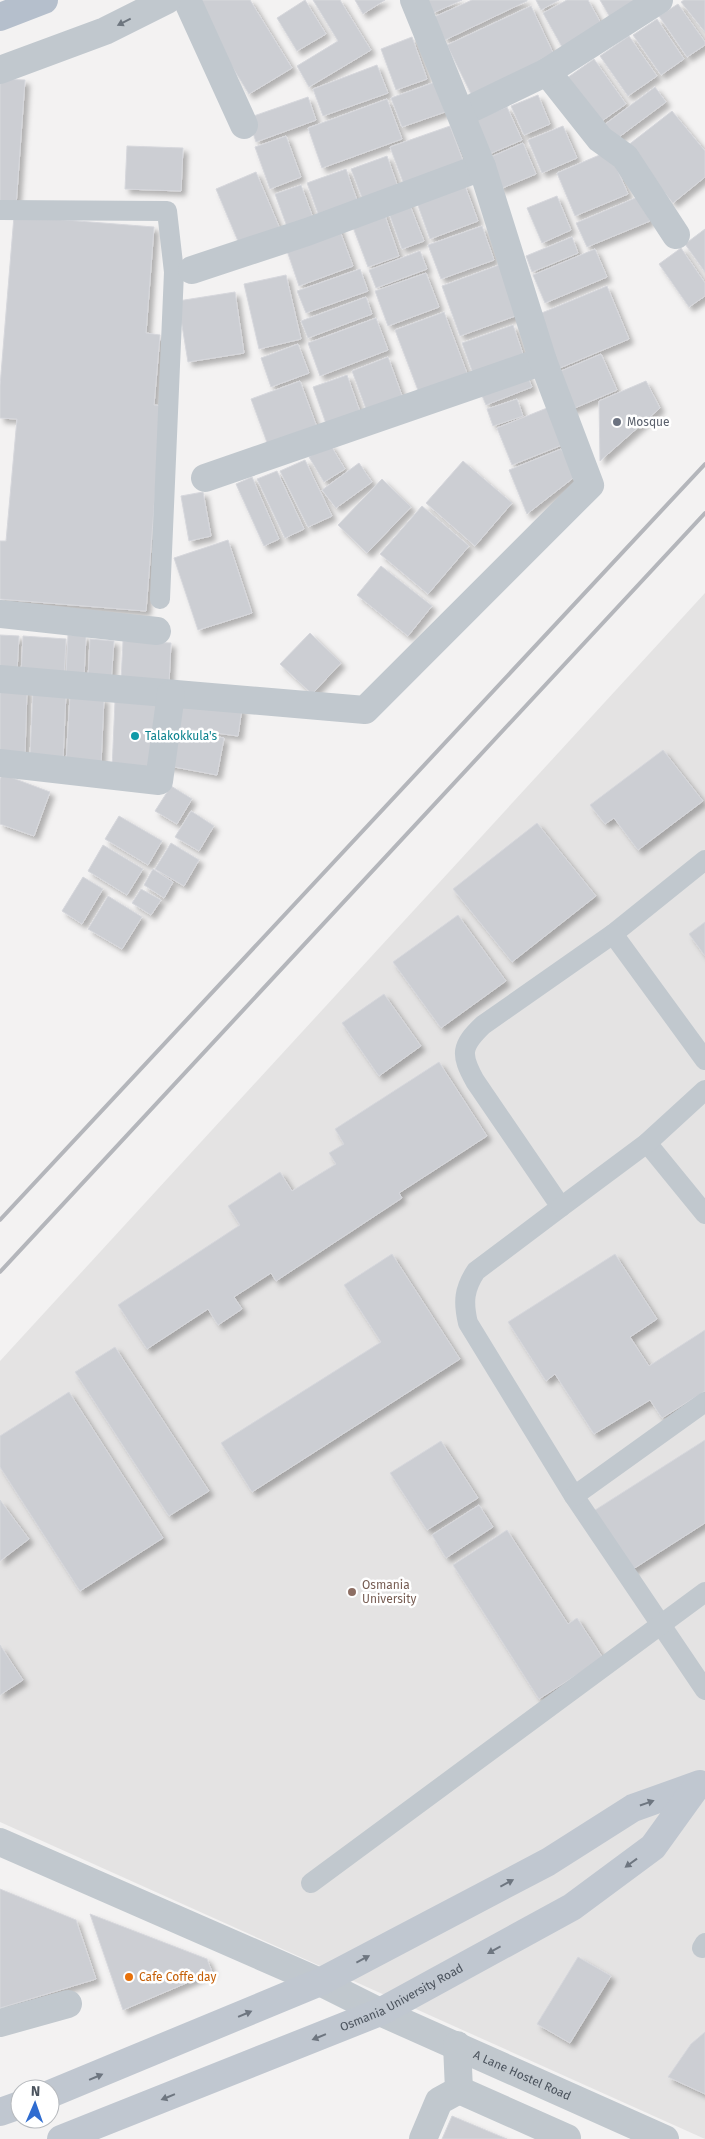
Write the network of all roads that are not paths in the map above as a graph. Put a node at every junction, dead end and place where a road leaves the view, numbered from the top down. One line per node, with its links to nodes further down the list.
1 (44, 0): 6 (main road)
2 (167, 0): 7 (street, one-way to 7)
3 (187, 0): 10 (street)
4 (414, 0): 9 (street)
5 (659, 0): 8 (street)
6 (0, 17)
7 (0, 70)
8 (547, 72): 9 (street); 13 (street)
9 (462, 113): 11 (street)
10 (244, 126)
11 (482, 168): 14 (street); 15 (street)
12 (0, 210): 17 (lane)
13 (676, 235)
14 (192, 270)
15 (543, 361): 16 (street); 21 (street)
16 (205, 478)
17 (160, 600)
18 (0, 614): 19 (street)
19 (157, 630)
20 (0, 679): 21 (street)
21 (171, 694): 22 (street)
22 (0, 763)
23 (705, 860): 24 (lane)
24 (613, 934): 25 (lane); 28 (lane)
25 (705, 1060)
26 (705, 1090): 27 (lane)
27 (647, 1143): 28 (lane); 29 (lane)
28 (561, 1207): 31 (lane)
29 (705, 1214)
30 (705, 1402): 31 (lane)
31 (574, 1496): 33 (lane)
32 (705, 1592): 33 (lane)
33 (661, 1625): 34 (lane); 37 (lane)
34 (705, 1690)
35 (701, 1784): 38 (main road, Osmania University Road, one-way to 35); 40 (main road, Osmania University Road, one-way to 40)
36 (0, 1842): 38 (street, A Lane Hostel Road)
37 (311, 1883)
38 (320, 1982): 40 (street, A Lane Hostel Road); 43 (main road, Osmania University Road, one-way to 38)
39 (68, 2004): 41 (street)
40 (380, 2012): 42 (street, A Lane Hostel Road); 47 (main road, Osmania University Road, one-way to 47)
41 (0, 2023)
42 (456, 2045): 44 (street); 45 (street, A Lane Hostel Road)
43 (60, 2090)
44 (459, 2090): 46 (street); 48 (street)
45 (583, 2102): 46 (street); 49 (street, A Lane Hostel Road)
46 (567, 2138)
47 (61, 2139)
48 (423, 2139)
49 (665, 2139)

